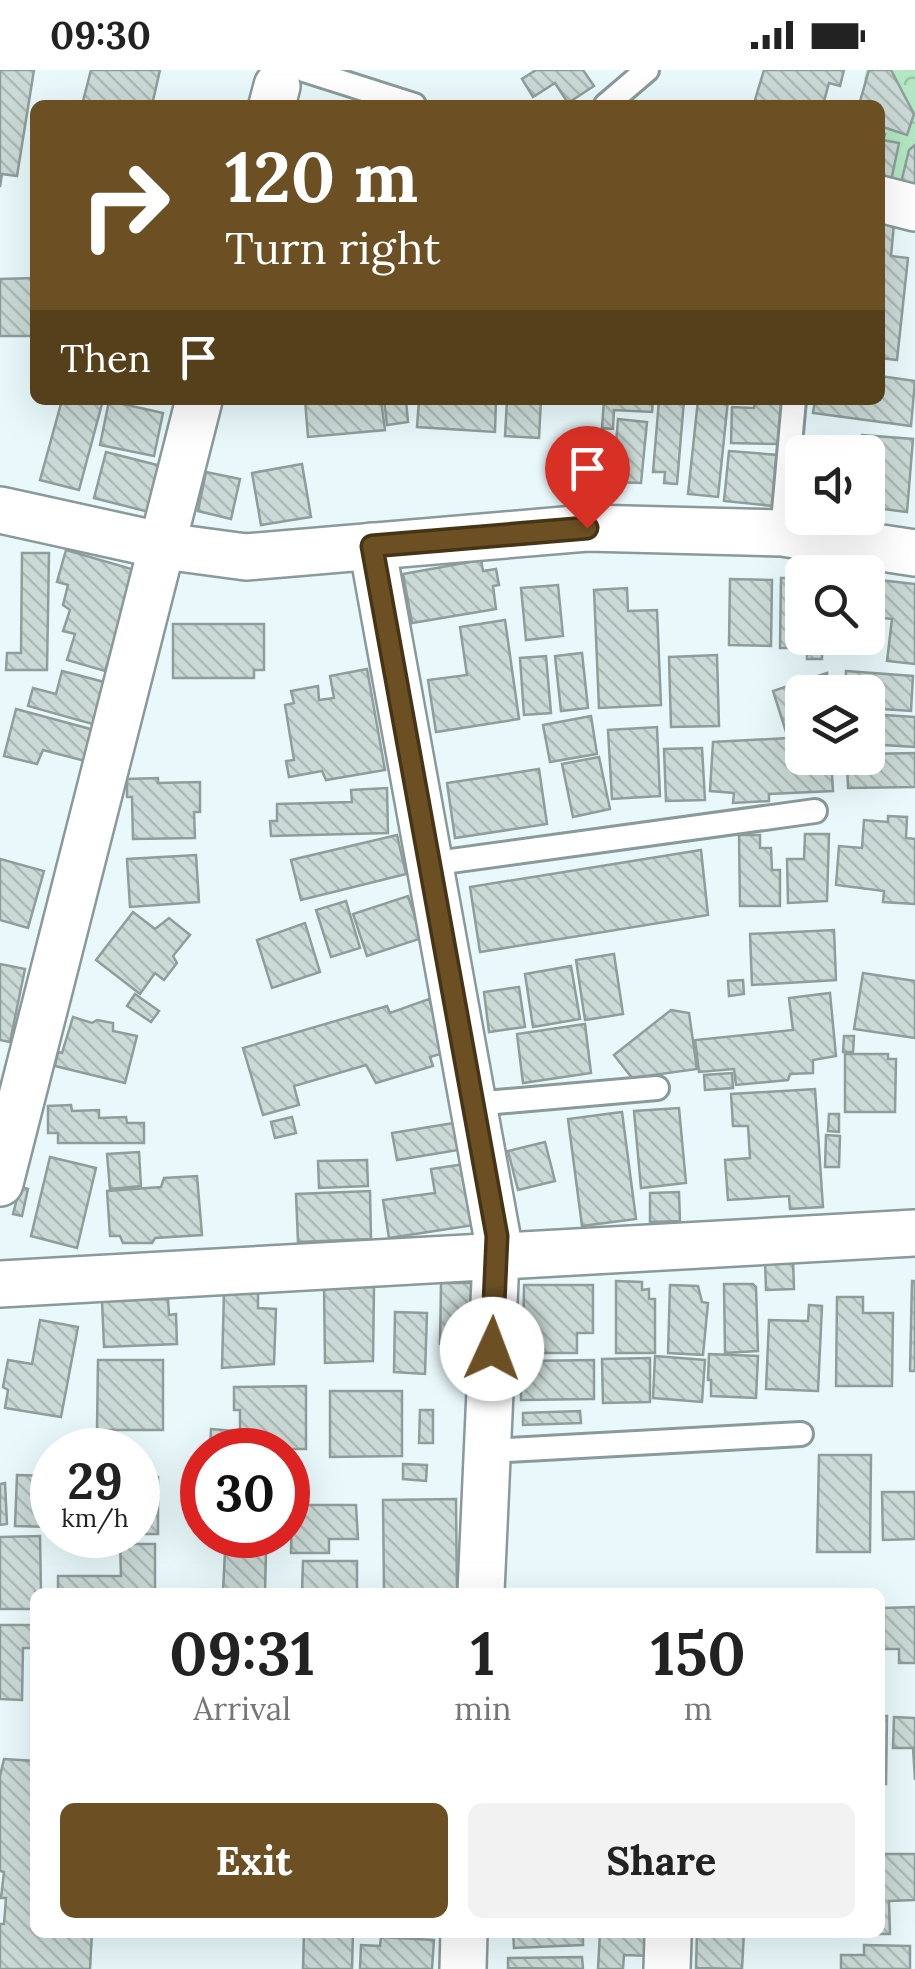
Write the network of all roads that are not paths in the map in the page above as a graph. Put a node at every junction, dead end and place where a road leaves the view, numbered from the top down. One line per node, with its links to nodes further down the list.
1 (647, 70): 4 (lane)
2 (283, 83): 3 (lane)
3 (384, 100)
4 (612, 100)
5 (885, 200): 6 (street)
6 (915, 208)
7 (198, 405): 11 (street)
8 (794, 405): 10 (lane)
9 (0, 510): 11 (street)
10 (782, 533): 12 (street); 13 (street)
11 (164, 546): 12 (street); 18 (street)
12 (372, 546): 15 (street)
13 (915, 553)
14 (815, 812): 15 (lane)
15 (430, 864): 17 (street)
16 (656, 1088): 17 (lane)
17 (474, 1104): 20 (street)
18 (0, 1183)
19 (915, 1233): 20 (street)
20 (496, 1257): 21 (street); 23 (street)
21 (0, 1284)
22 (801, 1434): 23 (lane)
23 (488, 1451): 24 (street)
24 (481, 1588)
25 (464, 1938): 26 (street)
26 (462, 1969)

